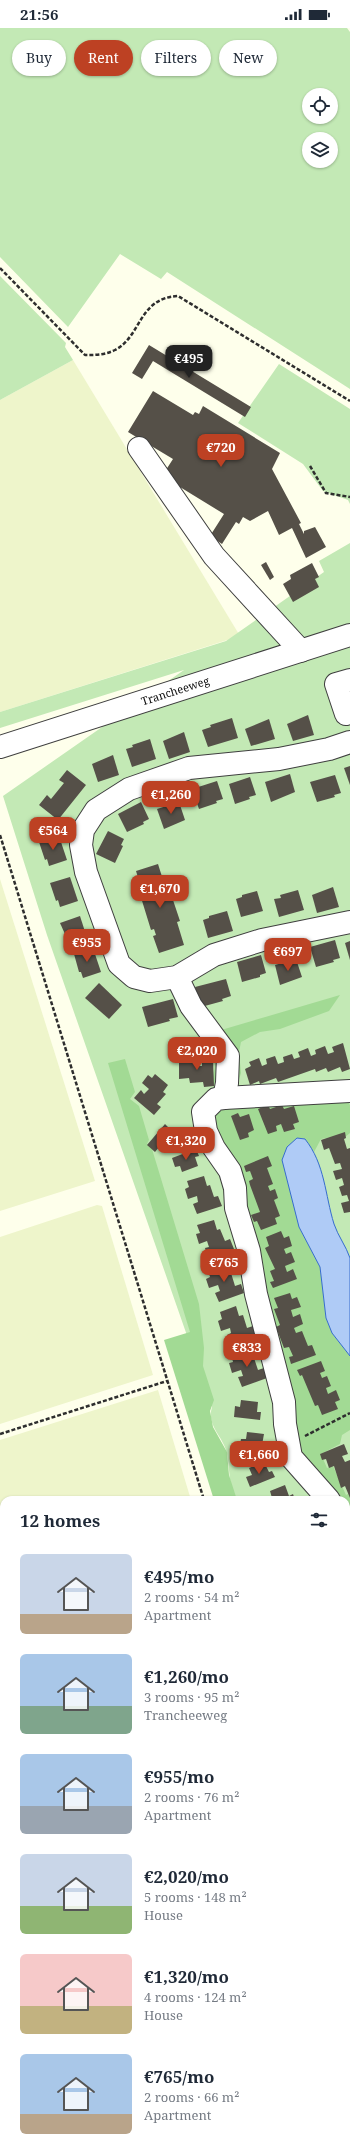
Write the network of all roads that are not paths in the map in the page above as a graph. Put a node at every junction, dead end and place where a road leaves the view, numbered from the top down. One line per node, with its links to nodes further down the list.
1 (139, 448): 3 (street)
2 (350, 635): 3 (street, Trancheeweg)
3 (301, 651): 7 (street, Trancheeweg)
4 (350, 680): 5 (street)
5 (350, 712)
6 (350, 742): 9 (street)
7 (0, 746)
8 (350, 922): 9 (street)
9 (177, 977): 11 (street)
10 (350, 1090): 11 (street)
11 (224, 1098): 12 (street)
12 (325, 1496)

